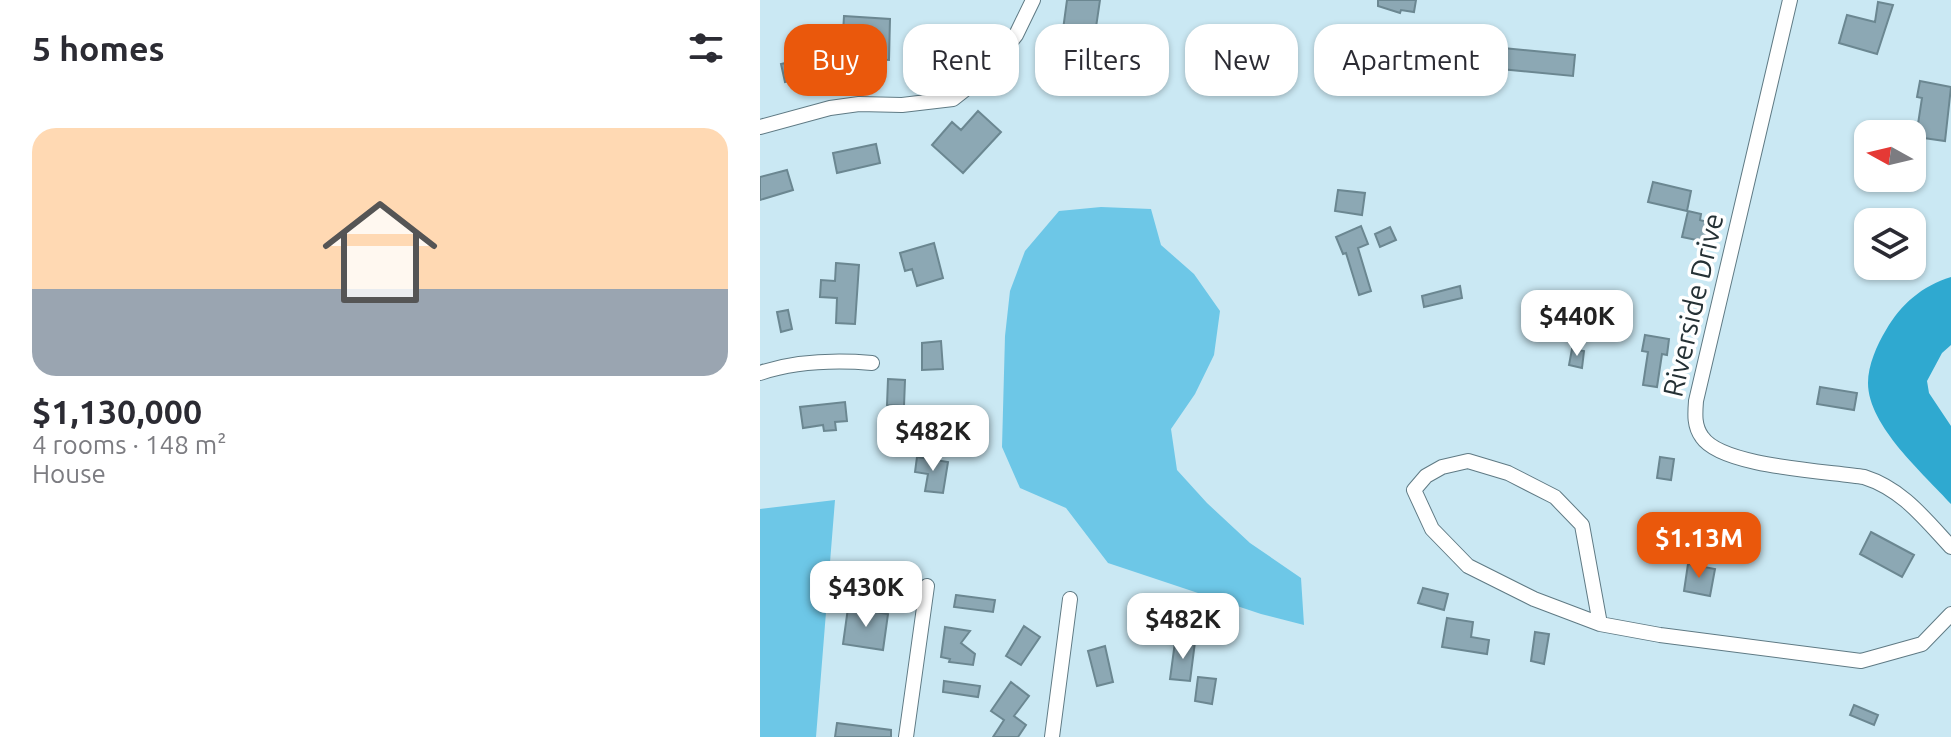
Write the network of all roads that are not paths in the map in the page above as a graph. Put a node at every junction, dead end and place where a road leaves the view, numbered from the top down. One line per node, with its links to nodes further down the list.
1 (1033, 0): 3 (street)
2 (1790, 0): 6 (street, Riverside Drive)
3 (760, 127)
4 (872, 363): 5 (street)
5 (760, 373)
6 (1951, 547)
7 (927, 586): 11 (street)
8 (1070, 599): 12 (street)
9 (1951, 614): 10 (street)
10 (1600, 624): 10 (street)
11 (906, 737)
12 (1052, 737)

